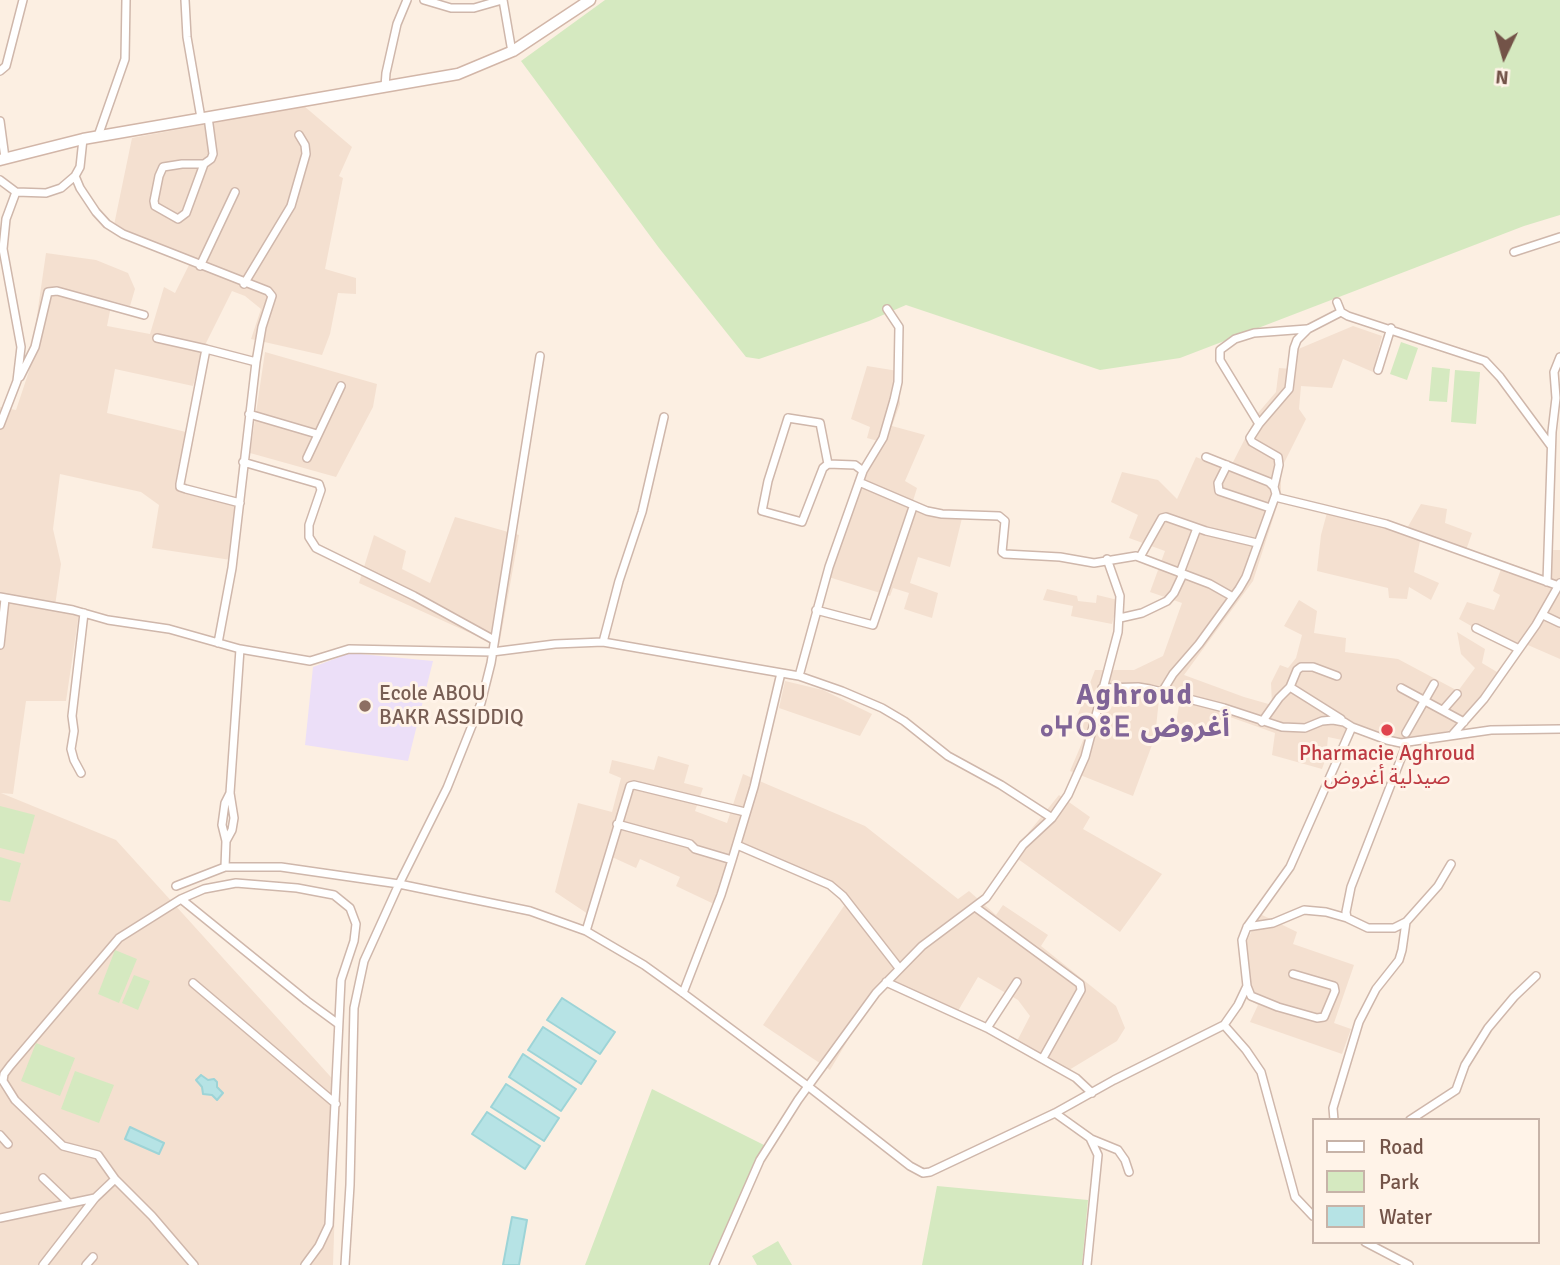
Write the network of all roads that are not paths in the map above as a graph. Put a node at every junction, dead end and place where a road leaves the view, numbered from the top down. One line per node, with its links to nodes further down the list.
1 (23, 0): 9 (street)
2 (126, 0): 14 (street)
3 (184, 0): 11 (street)
4 (407, 0): 10 (street)
5 (424, 0): 6 (street)
6 (502, 0): 8 (street)
7 (590, 0): 8 (street)
8 (512, 52): 10 (street)
9 (0, 71)
10 (385, 87): 11 (street)
11 (204, 118): 14 (street); 17 (street)
12 (0, 121): 16 (street)
13 (299, 135): 25 (street)
14 (98, 136): 15 (street)
15 (83, 139): 16 (street); 18 (street)
16 (2, 159)
17 (204, 164): 17 (street)
18 (75, 176): 20 (street); 24 (street)
19 (0, 180): 20 (street)
20 (16, 191): 38 (street)
21 (235, 192): 24 (street)
22 (1560, 237): 23 (street)
23 (1514, 252)
24 (200, 266): 25 (street)
25 (244, 284): 36 (street)
26 (1337, 302): 28 (street)
27 (887, 309): 51 (street)
28 (1341, 312): 30 (street); 31 (street)
29 (144, 315): 38 (street)
30 (1391, 328): 37 (street); 45 (street)
31 (1308, 329): 42 (street); 42 (street)
32 (157, 338): 33 (street)
33 (206, 349): 36 (street); 55 (street)
34 (541, 356): 73 (street)
35 (1560, 357): 45 (street)
36 (256, 362): 40 (street)
37 (1378, 370)
38 (18, 381): 43 (street)
39 (341, 386): 44 (street)
40 (249, 414): 44 (street); 48 (street)
41 (664, 416): 74 (street)
42 (1259, 424): 53 (street)
43 (0, 425)
44 (317, 434): 47 (street)
45 (1551, 446): 63 (street)
46 (1206, 457): 50 (street)
47 (307, 458)
48 (243, 462): 55 (street); 73 (street)
49 (828, 464): 49 (street); 51 (street)
50 (1227, 465): 53 (street); 57 (street)
51 (863, 471): 52 (street)
52 (859, 482): 56 (street); 67 (street)
53 (1274, 487): 54 (street)
54 (1275, 497): 57 (street); 63 (street)
55 (240, 503): 75 (street)
56 (913, 507): 61 (street); 67 (street)
57 (1270, 508): 59 (street)
58 (1197, 528): 59 (street); 60 (street); 62 (street)
59 (1257, 543): 65 (street)
60 (1140, 556): 61 (street); 62 (street)
61 (1107, 559): 70 (street)
62 (1181, 573): 65 (street); 70 (street)
63 (1547, 582): 64 (street)
64 (1559, 584): 69 (street)
65 (1233, 597): 87 (street)
66 (3, 598): 68 (street); 76 (street)
67 (816, 610): 81 (street)
68 (84, 613): 75 (street); 99 (street)
69 (1543, 615): 71 (street); 78 (street)
70 (1120, 618): 85 (street)
71 (1560, 623)
72 (1476, 628): 78 (street)
73 (494, 640): 79 (street)
74 (603, 642): 79 (street); 80 (street)
75 (218, 643): 77 (street)
76 (0, 645)
77 (240, 649): 79 (street); 106 (street)
78 (1519, 649): 93 (street)
79 (492, 652): 107 (street)
80 (781, 673): 81 (street); 100 (street)
81 (799, 676): 101 (street)
82 (1337, 676): 84 (street)
83 (1434, 684): 89 (street)
84 (1290, 687): 91 (street); 92 (street)
85 (1102, 688): 87 (street); 101 (street)
86 (1401, 688): 89 (street)
87 (1162, 692): 91 (street)
88 (1457, 694): 90 (street)
89 (1424, 700): 90 (street); 96 (street)
90 (1443, 710): 93 (street)
91 (1262, 722): 92 (street)
92 (1344, 722): 94 (street)
93 (1464, 722): 97 (street)
94 (1352, 727): 98 (street); 113 (street)
95 (1560, 729): 97 (street)
96 (1406, 733)
97 (1453, 734): 98 (street)
98 (1407, 743): 111 (street)
99 (81, 773)
100 (745, 812): 102 (street); 103 (street)
101 (1052, 818): 110 (street)
102 (617, 824): 104 (street); 114 (street)
103 (737, 845): 104 (street); 115 (street)
104 (732, 860): 122 (street)
105 (1451, 864): 112 (street)
106 (225, 867): 107 (street); 108 (street)
107 (399, 884): 114 (street); 149 (street)
108 (176, 886)
109 (181, 898): 123 (street); 123 (street); 138 (street)
110 (975, 907): 115 (street); 126 (street)
111 (1347, 918): 112 (street); 113 (street)
112 (1406, 922): 131 (street)
113 (1247, 927): 121 (street)
114 (586, 931): 122 (street)
115 (899, 968): 118 (street)
116 (1293, 974): 121 (street)
117 (1536, 976): 132 (street)
118 (886, 982): 125 (street); 127 (street)
119 (1017, 982): 125 (street)
120 (192, 984): 129 (street)
121 (1247, 986): 124 (street)
122 (682, 993): 127 (street)
123 (337, 1023): 129 (street)
124 (1224, 1025): 128 (street); 141 (street)
125 (988, 1028): 126 (street)
126 (1042, 1058): 128 (street)
127 (809, 1087): 130 (street); 150 (street)
128 (1092, 1093): 130 (street)
129 (336, 1104): 148 (street)
130 (1055, 1113): 134 (street)
131 (1334, 1118)
132 (1413, 1118)
133 (0, 1135): 135 (street)
134 (1090, 1138): 136 (street); 151 (street)
135 (8, 1144)
136 (1129, 1172)
137 (43, 1178): 140 (street)
138 (115, 1178): 139 (street); 147 (street)
139 (95, 1198): 140 (street); 145 (street)
140 (68, 1202): 142 (street)
141 (1312, 1215)
142 (0, 1218)
143 (1369, 1244): 152 (street)
144 (93, 1256): 146 (street)
145 (43, 1265)
146 (86, 1265)
147 (194, 1265)
148 (305, 1265)
149 (345, 1265)
150 (714, 1265)
151 (1087, 1265)
152 (1409, 1265)

